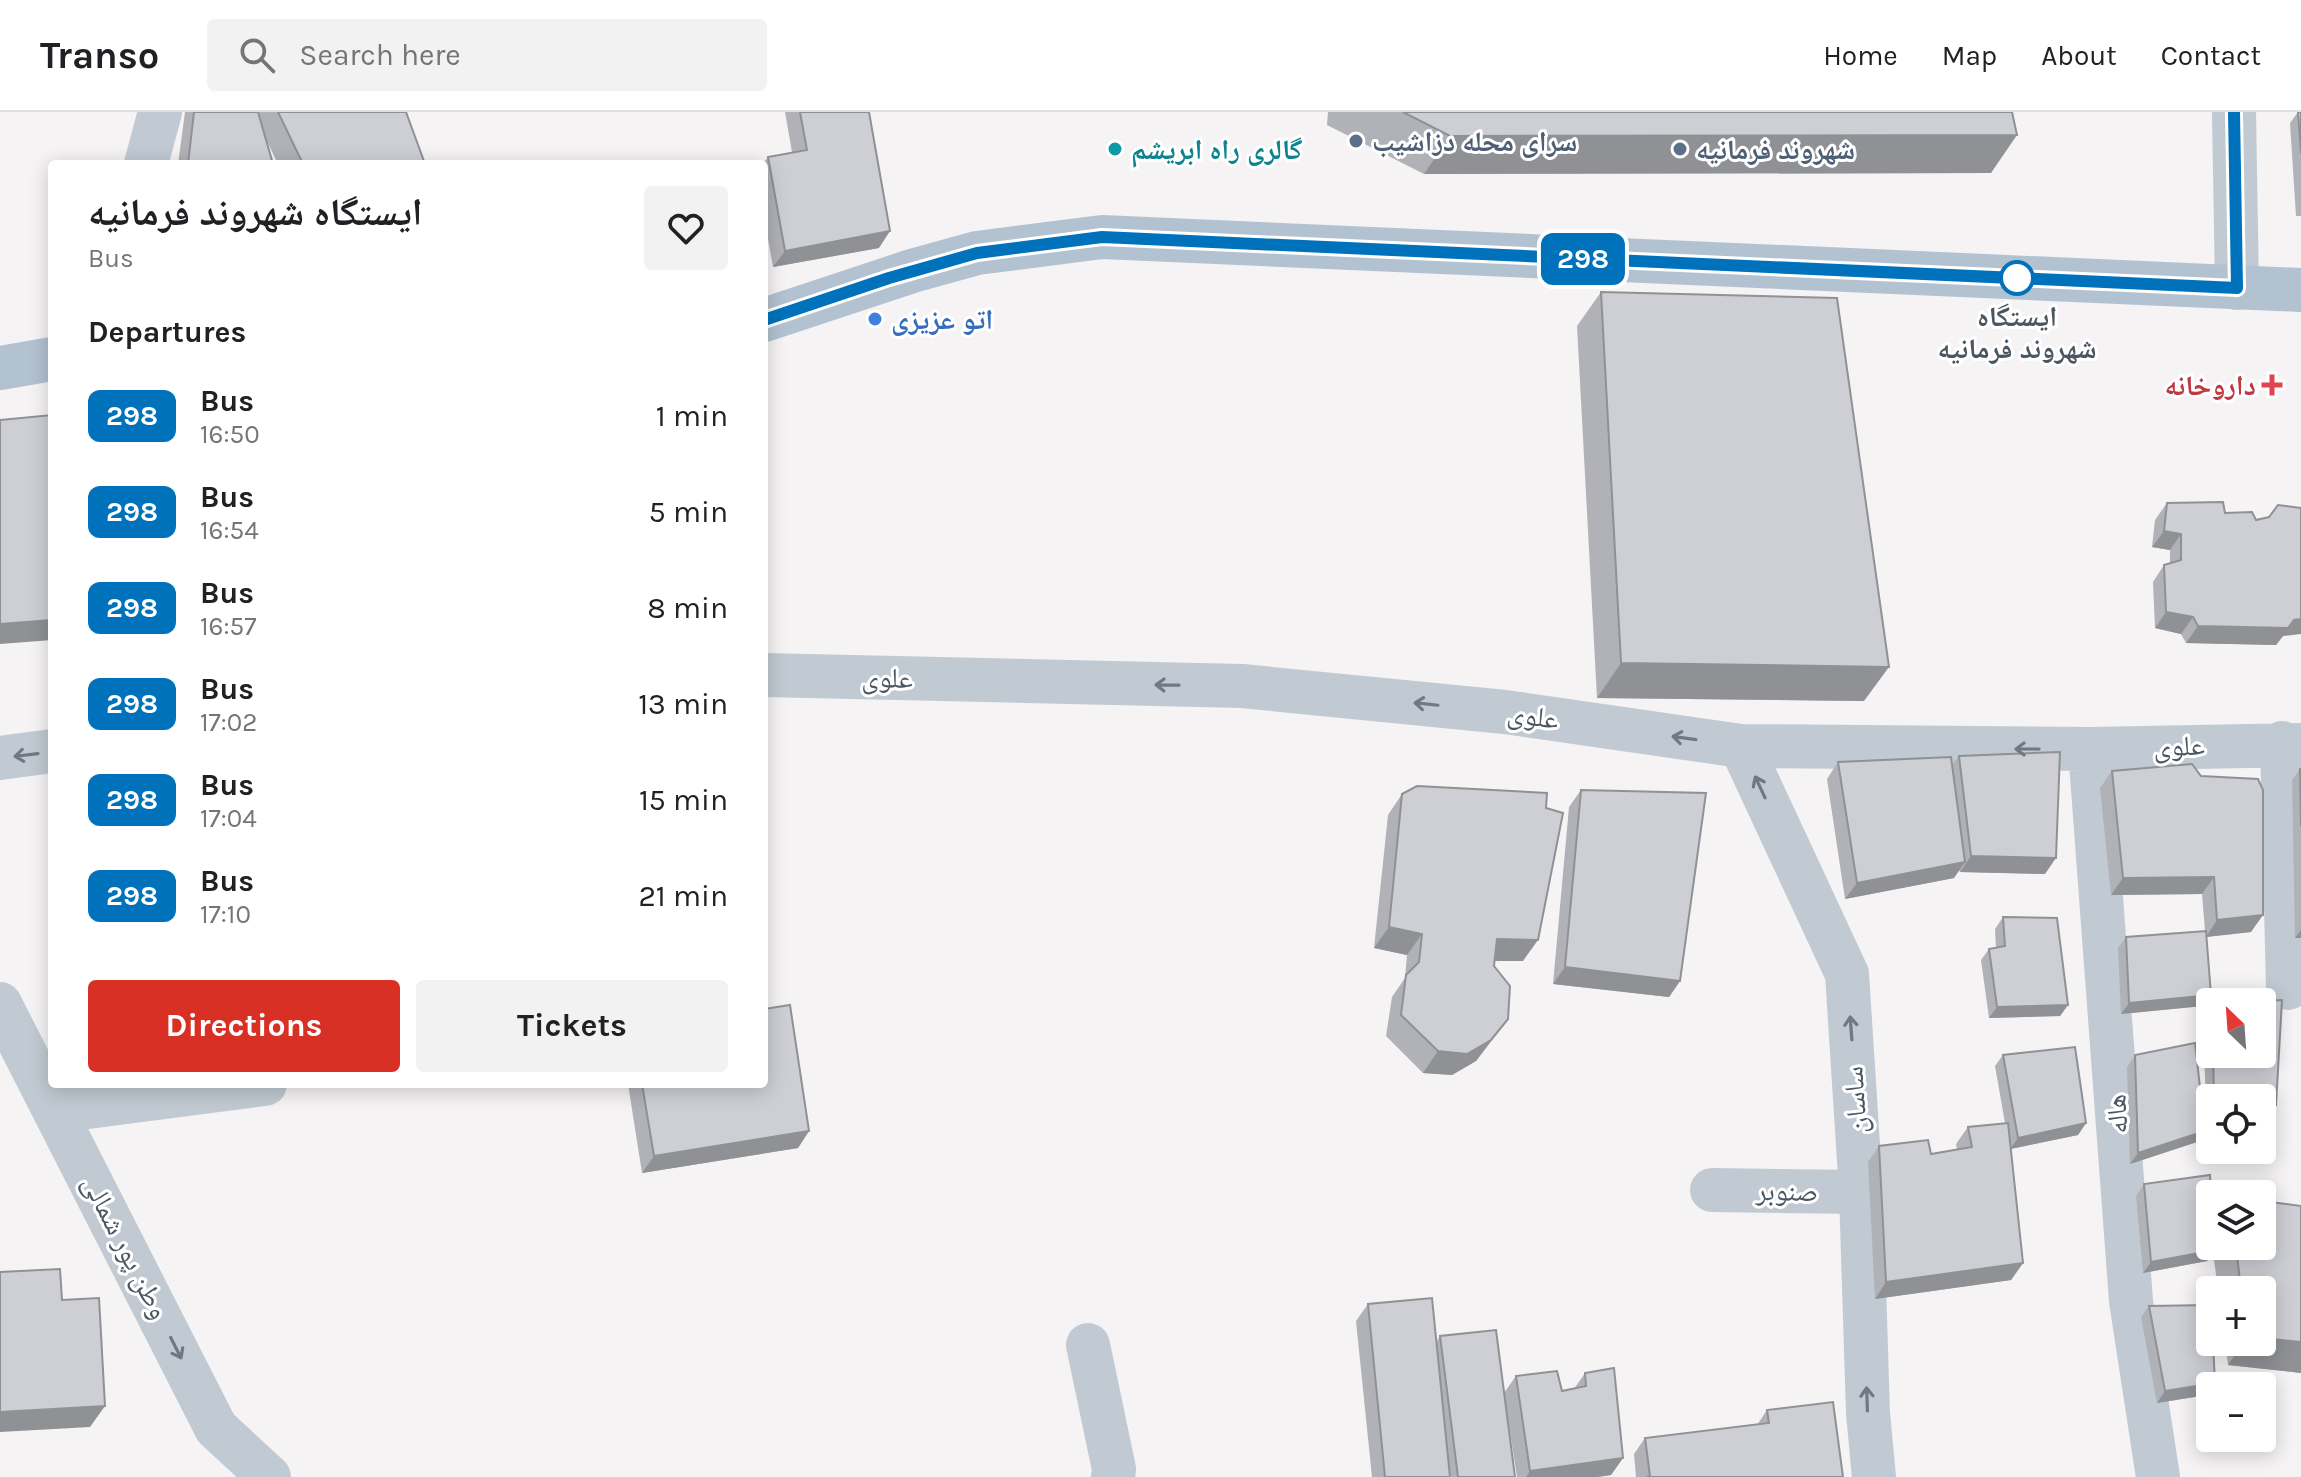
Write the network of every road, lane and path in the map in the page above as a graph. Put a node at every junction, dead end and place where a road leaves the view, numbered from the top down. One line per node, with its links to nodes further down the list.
1 (160, 112): 3 (street)
2 (2234, 112): 4 (street)
3 (147, 160)
4 (2237, 288): 5 (main road); 6 (main road)
5 (2301, 290)
6 (768, 319)
7 (48, 360): 8 (main road)
8 (0, 368)
9 (768, 675): 11 (street, علوی, one-way to 9)
10 (2292, 744): 12 (street, علوی); 15 (street)
11 (1741, 746): 12 (street, علوی, one-way to 11); 20 (street, ساسان, one-way to 11)
12 (2090, 749): 25 (street, هاله)
13 (48, 752): 14 (street, one-way to 14)
14 (0, 758)
15 (2288, 988)
16 (0, 1004): 18 (street, وطن پور شمالی)
17 (234, 1088): 18 (street)
18 (57, 1111): 22 (street, وطن پور شمالی, one-way to 22)
19 (1712, 1190): 20 (street, صنوبر)
20 (1861, 1192): 24 (street, ساسان, one-way to 20)
21 (1088, 1345): 23 (street)
22 (269, 1477)
23 (1113, 1477)
24 (1874, 1477)
25 (2158, 1477)

